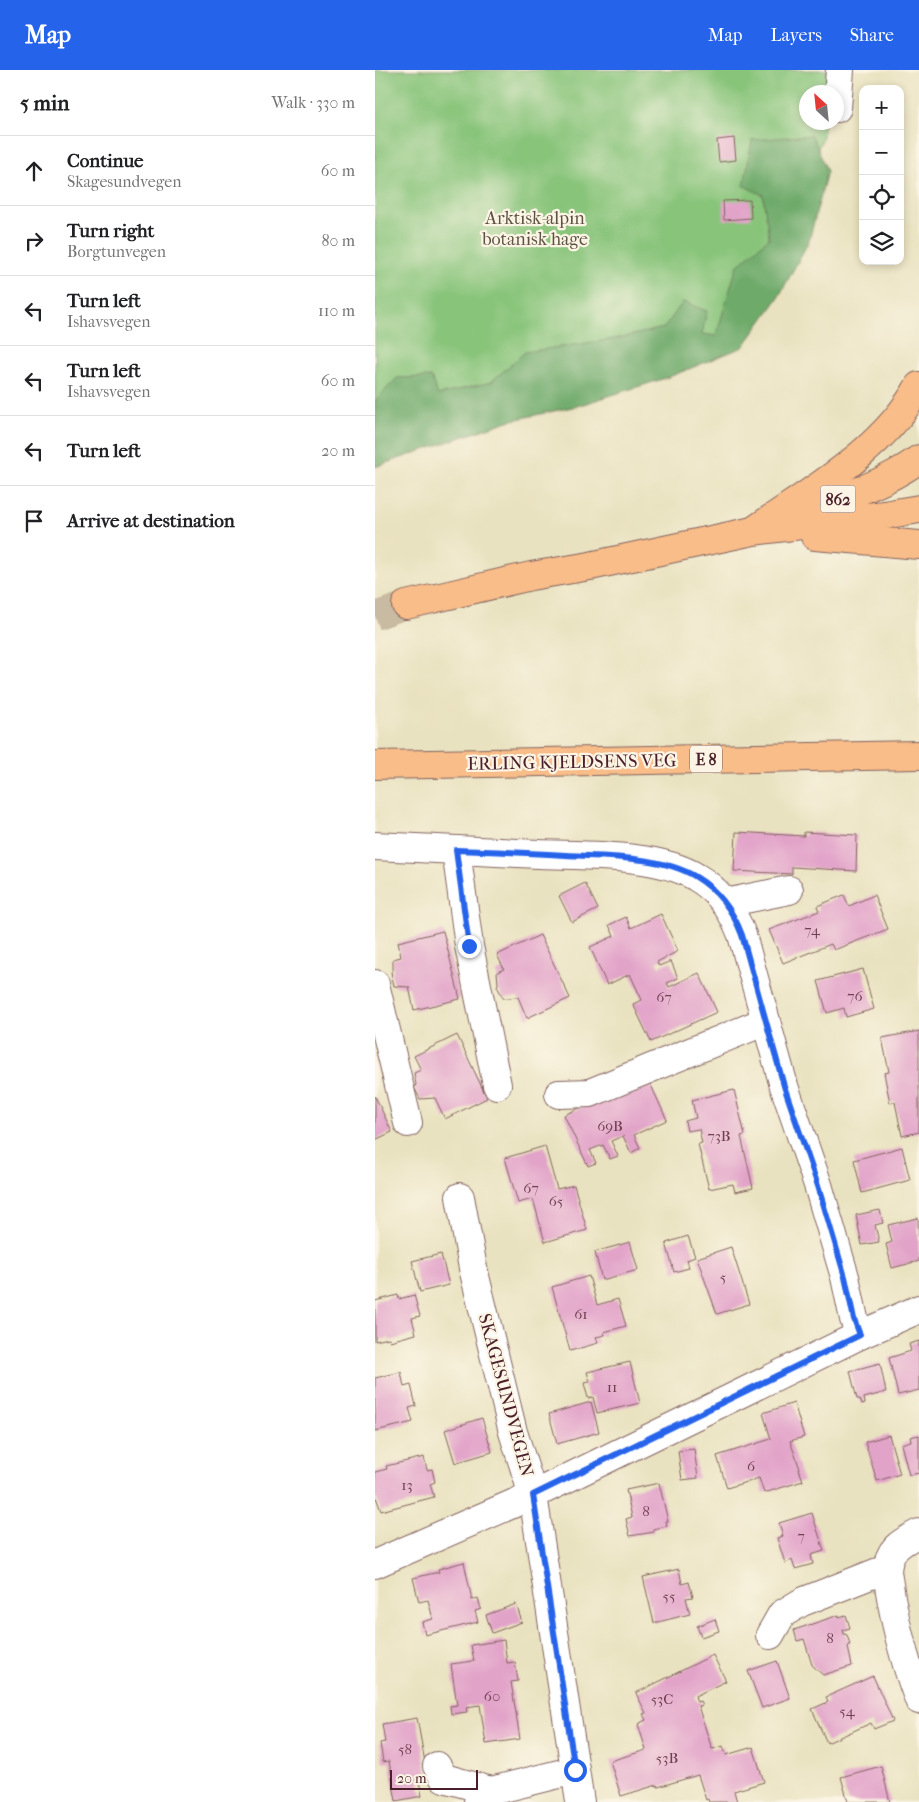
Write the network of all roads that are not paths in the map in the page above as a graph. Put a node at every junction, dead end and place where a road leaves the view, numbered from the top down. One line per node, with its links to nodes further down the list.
1 (841, 70): 2 (street)
2 (839, 85)
3 (919, 386): 6 (main road)
4 (919, 459): 6 (main road, 862)
5 (919, 509): 6 (main road, 862)
6 (753, 531): 7 (main road); 8 (main road, 862)
7 (919, 545)
8 (406, 605)
9 (919, 754): 10 (main road, ERLING KJELDSENS VEG / E 8)
10 (375, 765)
11 (375, 846): 12 (street)
12 (456, 850): 14 (street); 17 (street)
13 (789, 890): 14 (street)
14 (725, 903): 16 (street)
15 (375, 984): 19 (street)
16 (766, 1021): 18 (street); 22 (street)
17 (497, 1085)
18 (559, 1094)
19 (408, 1123)
20 (460, 1197): 23 (street, SKAGESUNDVEGEN)
21 (919, 1309): 22 (street)
22 (860, 1335): 23 (street)
23 (533, 1495): 25 (street); 30 (street, SKAGESUNDVEGEN)
24 (919, 1534): 26 (street)
25 (375, 1564)
26 (887, 1572): 27 (street); 28 (street)
27 (770, 1635)
28 (919, 1700)
29 (437, 1766): 31 (street)
30 (575, 1770): 31 (street); 32 (street, SKAGESUNDVEGEN)
31 (494, 1798)
32 (579, 1802)

